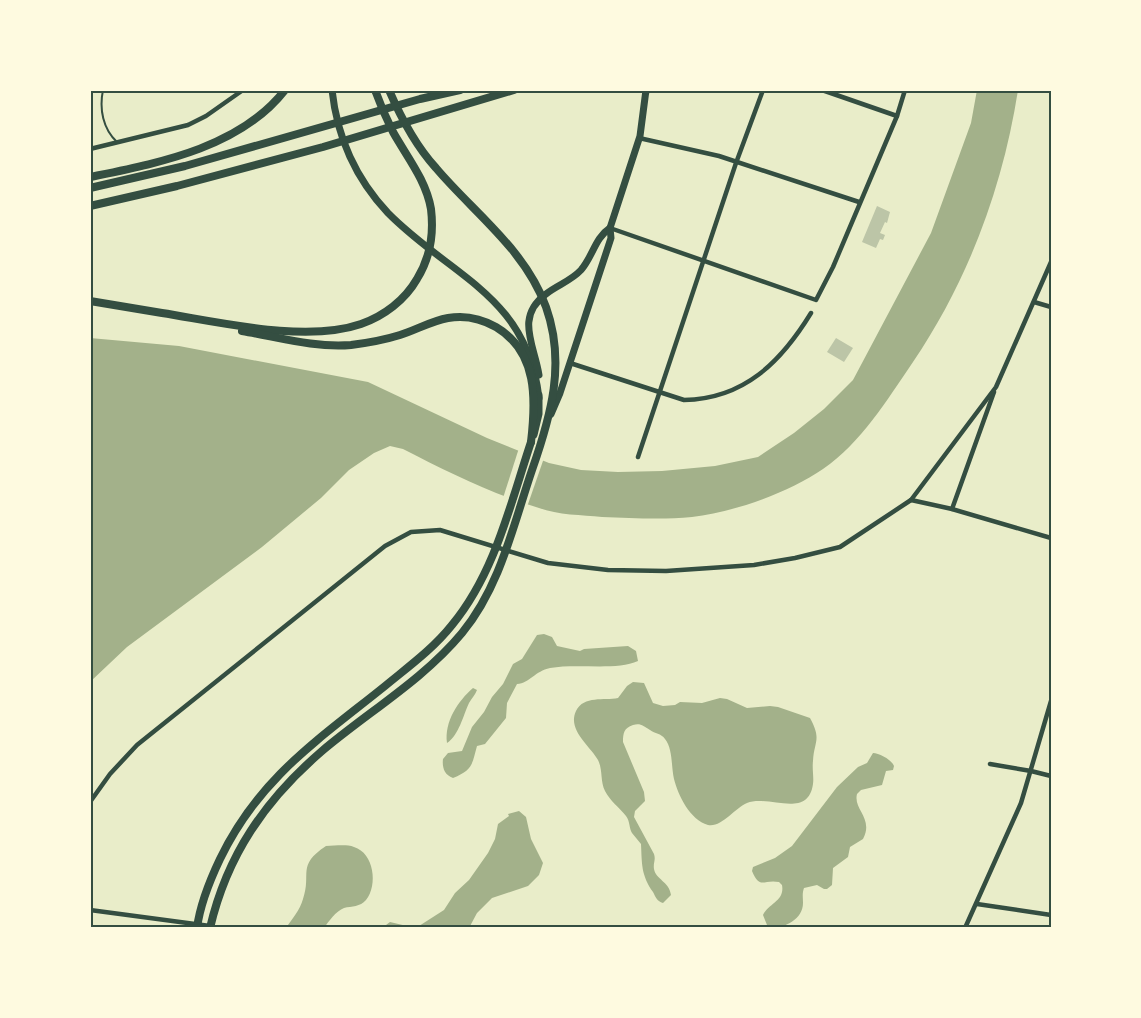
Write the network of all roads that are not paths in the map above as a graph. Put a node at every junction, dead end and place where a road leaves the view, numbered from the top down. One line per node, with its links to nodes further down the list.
1 (103, 90): 17 (lane)
2 (243, 90): 17 (street)
3 (285, 90): 20 (highway)
4 (332, 90): 36 (main road)
5 (375, 90): 31 (highway)
6 (389, 90): 27 (highway)
7 (443, 90): 14 (highway)
8 (460, 90): 14 (highway)
9 (514, 90): 23 (highway)
10 (645, 90): 16 (main road)
11 (763, 90): 19 (street)
12 (822, 90): 15 (street)
13 (905, 90): 15 (street)
14 (422, 99): 21 (highway)
15 (897, 116): 22 (street)
16 (639, 138): 19 (street); 24 (main road)
17 (118, 143): 18 (street)
18 (90, 149)
19 (736, 163): 22 (street); 25 (street)
20 (90, 177)
21 (90, 188)
22 (859, 202): 25 (street)
23 (90, 206)
24 (610, 228): 25 (street); 27 (main road); 33 (main road)
25 (704, 260): 35 (street)
26 (1051, 262): 29 (street)
27 (542, 297): 36 (main road); 37 (highway)
28 (90, 301): 31 (highway)
29 (1034, 302): 30 (street); 34 (street)
30 (1051, 307)
31 (130, 308): 38 (highway)
32 (811, 313): 35 (street)
33 (570, 363): 35 (street); 37 (main road)
34 (996, 387): 40 (street); 41 (street)
35 (659, 393): 39 (street)
36 (539, 398): 38 (main road)
37 (549, 420): 44 (highway)
38 (531, 442): 43 (highway)
39 (638, 457)
40 (911, 500): 41 (street); 44 (street)
41 (952, 509): 42 (street)
42 (1051, 538)
43 (496, 548): 44 (street); 49 (street); 53 (highway)
44 (506, 551): 54 (highway)
45 (1051, 700): 47 (street)
46 (990, 764): 47 (street)
47 (1031, 771): 48 (street); 50 (street)
48 (1051, 776)
49 (90, 802)
50 (976, 904): 52 (street); 55 (street)
51 (90, 910): 53 (street)
52 (1051, 915)
53 (197, 926): 54 (street)
54 (210, 927)
55 (965, 928)

